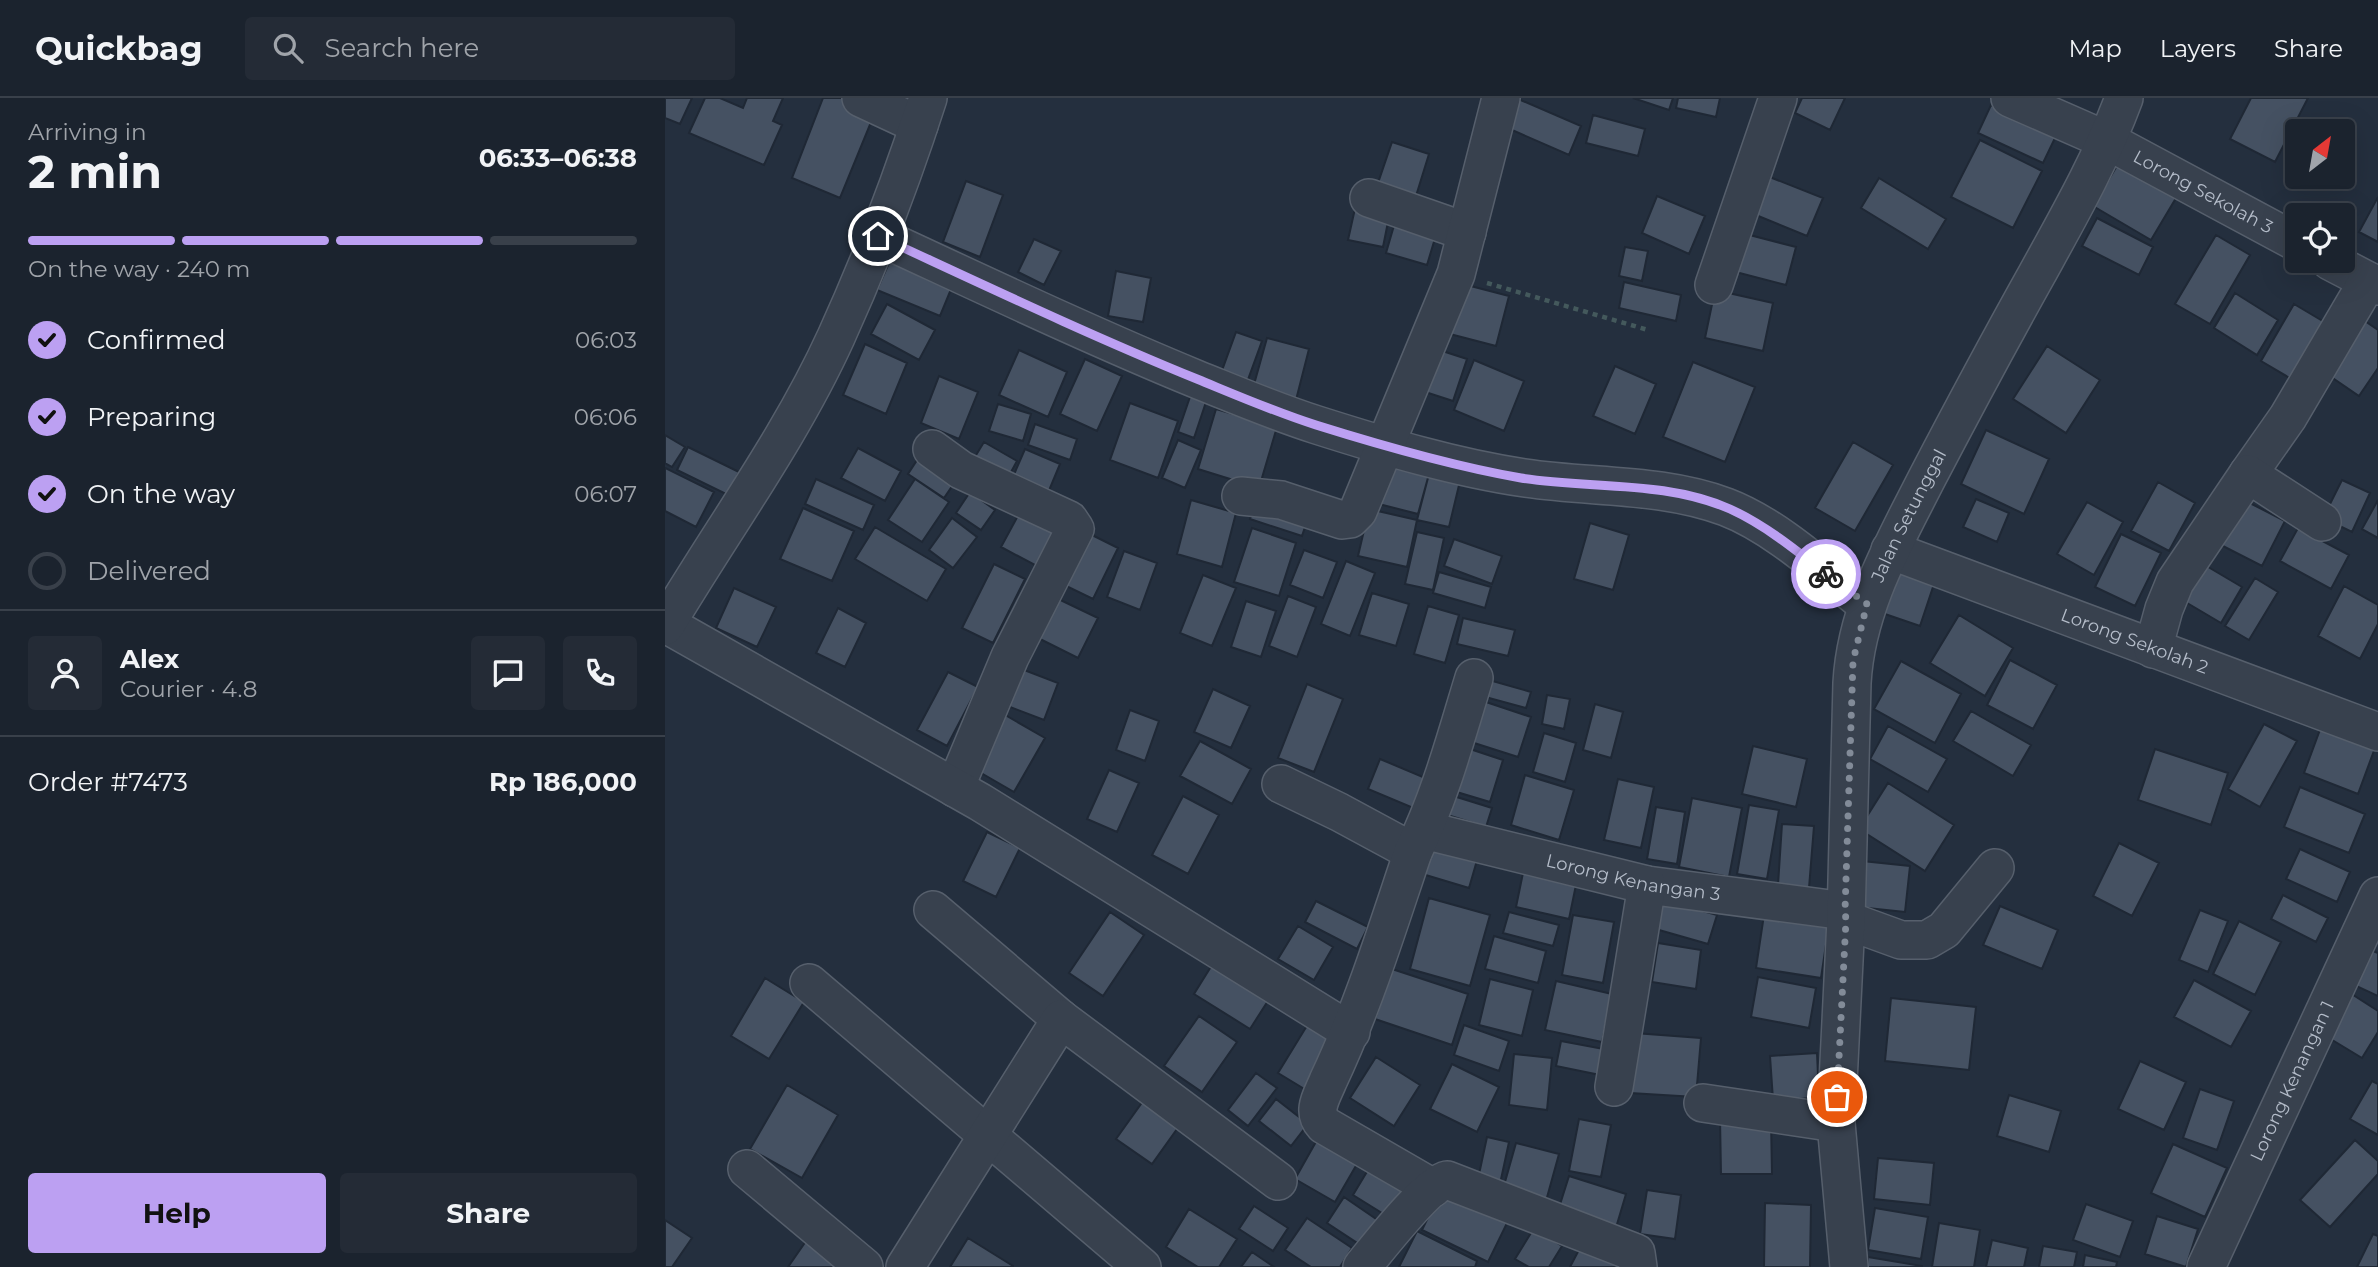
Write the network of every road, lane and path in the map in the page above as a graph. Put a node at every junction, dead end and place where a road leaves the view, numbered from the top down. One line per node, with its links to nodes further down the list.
1 (861, 98): 6 (street)
2 (1501, 98): 9 (street)
3 (1779, 98): 15 (street)
4 (2010, 98): 7 (street, Lorong Sekolah 3)
5 (2124, 98): 7 (street, Jalan Setunggal)
6 (924, 111): 10 (street)
7 (2108, 141): 11 (street, Lorong Sekolah 3); 22 (street, Jalan Setunggal)
8 (1369, 198): 9 (street)
9 (1467, 232): 13 (street)
10 (878, 236): 17 (street); 24 (street)
11 (2285, 236)
12 (2352, 273): 14 (street)
13 (1456, 274): 16 (path); 17 (street)
14 (2373, 284): 19 (street)
15 (1714, 285)
16 (1648, 330)
17 (1386, 445): 20 (street); 23 (street)
18 (932, 449): 29 (street)
19 (2248, 474): 21 (street); 25 (street)
20 (1241, 496)
21 (2322, 522)
22 (1890, 550): 23 (street, Jalan Setunggal); 25 (street, Lorong Sekolah 2)
23 (1867, 604): 35 (street, Jalan Setunggal)
24 (666, 625): 29 (street)
25 (2153, 649): 27 (street, Lorong Sekolah 2)
26 (1474, 678): 30 (street)
27 (2378, 732)
28 (1280, 784): 30 (street, Lorong Kenangan 3)
29 (955, 788): 38 (street)
30 (1419, 841): 32 (street, Lorong Kenangan 3); 38 (street)
31 (1995, 868): 35 (street, Lorong Kenangan 3)
32 (1647, 885): 35 (street, Lorong Kenangan 3); 39 (street)
33 (2378, 896): 52 (street, Lorong Kenangan 1)
34 (933, 910): 37 (street)
35 (1845, 916): 41 (street, Jalan Setunggal)
36 (809, 983): 42 (street)
37 (1061, 1019): 42 (street); 44 (street)
38 (1352, 1032): 45 (street)
39 (1614, 1087)
40 (1703, 1103): 41 (street)
41 (1836, 1123): 51 (street, Jalan Setunggal)
42 (986, 1136): 48 (street); 49 (street)
43 (747, 1169): 47 (street)
44 (1278, 1181)
45 (1433, 1188): 46 (street); 50 (street)
46 (1635, 1260)
47 (864, 1267)
48 (905, 1267)
49 (1142, 1267)
50 (1362, 1267)
51 (1849, 1267)
52 (2206, 1267)

